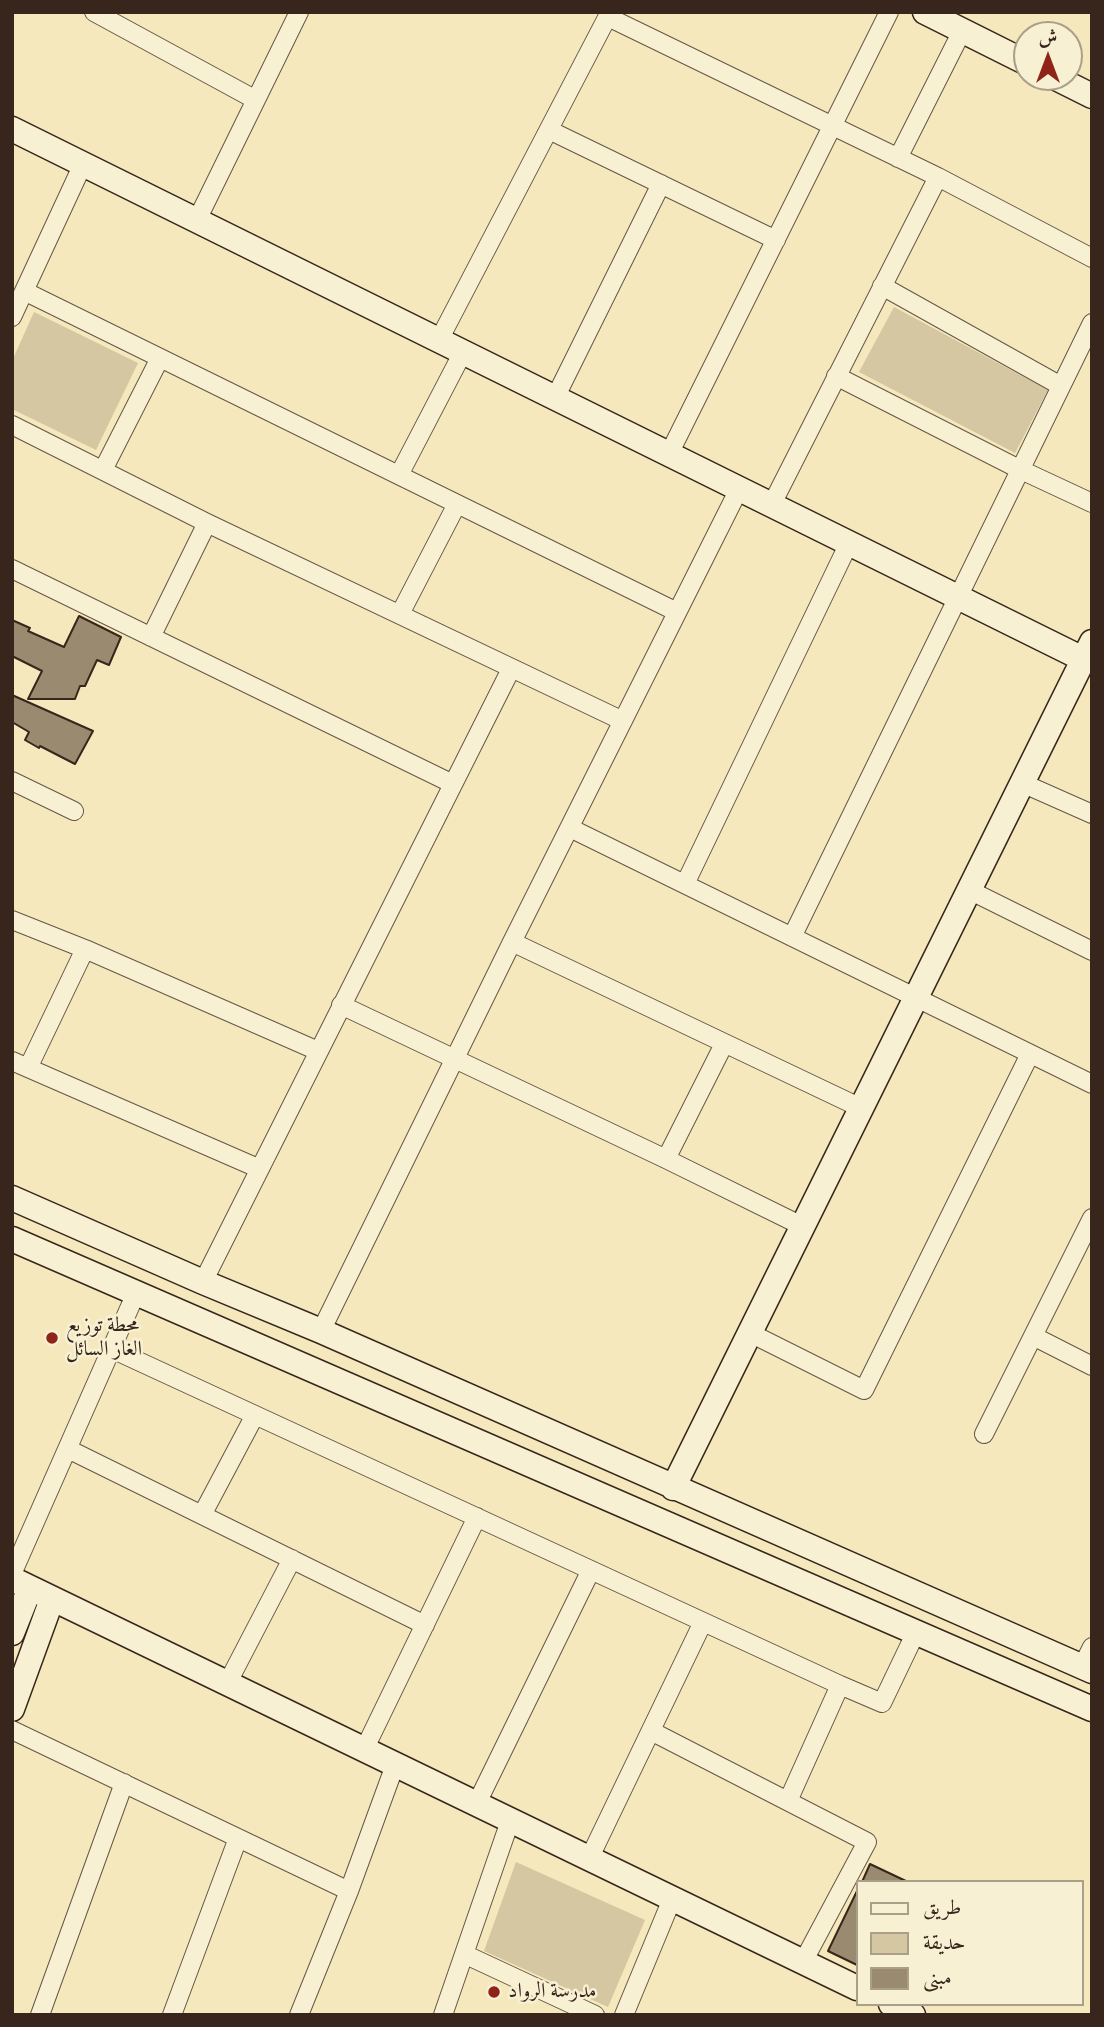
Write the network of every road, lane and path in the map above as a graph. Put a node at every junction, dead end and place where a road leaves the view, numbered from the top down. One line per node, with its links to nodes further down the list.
1 (94, 12): 8 (street)
2 (299, 12): 8 (street)
3 (889, 12): 9 (street)
4 (935, 14): 6 (street)
5 (609, 15): 9 (street); 11 (street)
6 (962, 31): 7 (street); 12 (street)
7 (1013, 56)
8 (256, 100): 16 (street)
9 (833, 126): 12 (street); 17 (street)
10 (12, 129): 13 (street)
11 (548, 130): 15 (street); 23 (street)
12 (898, 158): 14 (street)
13 (83, 164): 16 (street); 20 (street)
14 (938, 177): 18 (street); 19 (street)
15 (661, 184): 17 (street); 28 (street)
16 (197, 220): 23 (street)
17 (776, 240): 30 (street)
18 (1092, 258)
19 (882, 286): 26 (street); 27 (street)
20 (24, 291): 21 (street); 25 (street)
21 (12, 317)
22 (1092, 323): 27 (street)
23 (439, 340): 24 (street)
24 (463, 352): 28 (street); 33 (street)
25 (160, 358): 32 (street); 33 (street)
26 (836, 376): 31 (street); 37 (street)
27 (1061, 386): 31 (street)
28 (555, 398): 30 (street)
29 (12, 425): 32 (street)
30 (669, 454): 34 (street)
31 (1019, 469): 35 (street); 41 (street)
32 (103, 470): 38 (street)
33 (399, 475): 36 (street)
34 (739, 489): 37 (street); 42 (street)
35 (1092, 503)
36 (457, 504): 42 (street); 43 (street)
37 (772, 504): 39 (street)
38 (207, 523): 43 (street); 44 (street)
39 (849, 543): 41 (street); 54 (street)
40 (12, 569): 44 (street)
41 (958, 597): 45 (street); 57 (street)
42 (677, 612): 47 (street)
43 (400, 614): 46 (street)
44 (151, 636): 50 (street)
45 (1089, 655): 49 (street)
46 (511, 669): 47 (street); 50 (street)
47 (623, 721): 53 (street)
48 (12, 781): 51 (street)
49 (1022, 783): 52 (street); 55 (street)
50 (453, 785): 62 (street)
51 (74, 811)
52 (1092, 814)
53 (570, 828): 54 (street); 58 (street)
54 (685, 884): 57 (street)
55 (969, 890): 60 (street); 61 (street)
56 (12, 920): 59 (street)
57 (792, 937): 61 (street)
58 (512, 942): 63 (street); 66 (street)
59 (85, 949): 64 (street); 67 (street)
60 (1092, 951)
61 (916, 998): 65 (street); 69 (street)
62 (341, 1005): 64 (street); 66 (street)
63 (724, 1044): 69 (street); 70 (street)
64 (318, 1051): 71 (street)
65 (1030, 1054): 68 (street); 79 (street)
66 (454, 1060): 70 (street); 78 (street)
67 (20, 1064): 71 (street)
68 (1092, 1084)
69 (861, 1108): 74 (street)
70 (666, 1158): 74 (street)
71 (260, 1169): 76 (street)
72 (12, 1198): 76 (street)
73 (1092, 1218): 80 (street)
74 (802, 1226): 79 (street)
75 (12, 1239): 77 (street)
76 (203, 1282): 78 (street)
77 (136, 1293): 81 (street); 87 (street)
78 (321, 1331): 85 (street)
79 (750, 1333): 88 (street)
80 (1033, 1336): 82 (street); 84 (street)
81 (112, 1349): 83 (street); 86 (street)
82 (1092, 1366)
83 (256, 1415): 89 (street); 90 (street)
84 (984, 1434)
85 (572, 1443): 87 (street); 88 (street)
86 (68, 1449): 89 (street); 93 (street)
87 (556, 1476): 97 (street)
88 (673, 1488): 99 (street)
89 (202, 1515): 91 (street)
90 (477, 1517): 92 (street); 96 (street)
91 (292, 1559): 96 (street); 100 (street)
92 (591, 1570): 95 (street); 110 (street)
93 (18, 1581): 94 (street); 98 (street)
94 (52, 1599): 100 (street); 102 (street)
95 (703, 1622): 101 (street); 105 (street)
96 (425, 1625): 106 (street)
97 (916, 1632): 101 (street); 103 (street)
98 (12, 1633)
99 (1089, 1662)
100 (228, 1684): 106 (street)
101 (840, 1685): 109 (street)
102 (12, 1709)
103 (1092, 1709)
104 (12, 1730): 108 (street)
105 (651, 1731): 109 (street); 113 (street)
106 (364, 1750): 107 (street)
107 (395, 1765): 110 (street); 114 (street)
108 (124, 1783): 112 (street); 120 (street)
109 (788, 1801): 117 (street)
110 (477, 1805): 111 (street)
111 (510, 1821): 113 (street); 116 (street)
112 (238, 1838): 114 (street); 121 (street)
113 (589, 1859): 115 (street)
114 (349, 1891): 122 (street)
115 (672, 1899): 117 (street); 125 (street)
116 (464, 1954): 123 (street); 124 (street)
117 (803, 1962): 118 (street)
118 (856, 1988)
119 (895, 2006): 126 (street)
120 (40, 2015)
121 (172, 2015)
122 (299, 2015)
123 (443, 2015)
124 (594, 2015)
125 (624, 2015)
126 (913, 2015)

